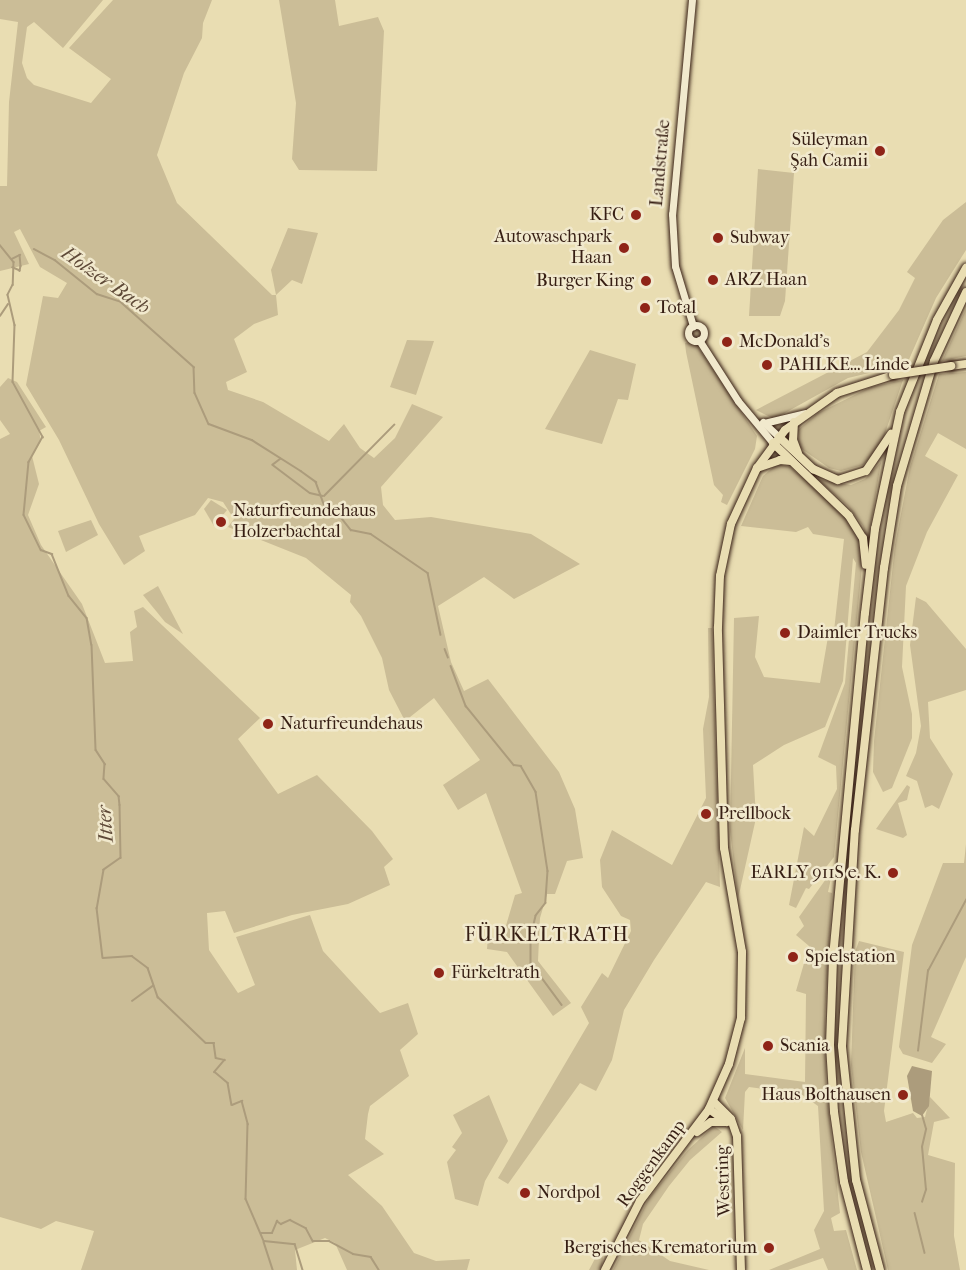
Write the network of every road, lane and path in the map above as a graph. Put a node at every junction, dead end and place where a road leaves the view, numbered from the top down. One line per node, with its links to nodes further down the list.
1 (692, 0): 9 (main road, Landstraße)
2 (966, 268): 7 (highway)
3 (966, 292): 5 (highway)
4 (966, 301): 5 (highway)
5 (957, 311): 24 (highway)
6 (966, 364): 8 (main road, bridge)
7 (900, 412): 13 (highway); 16 (highway)
8 (805, 413): 10 (main road); 11 (main road)
9 (750, 416): 11 (main road); 12 (main road)
10 (794, 422): 12 (main road); 13 (highway)
11 (764, 423): 12 (main road)
12 (776, 440): 13 (highway); 14 (highway); 15 (main road)
13 (800, 456)
14 (792, 462): 15 (highway); 16 (highway)
15 (757, 468): 17 (main road)
16 (865, 613): 23 (highway)
17 (711, 1105): 18 (main road, Westring); 19 (main road, Westring); 20 (main road, Roggenkamp)
18 (726, 1122): 19 (main road, Westring); 20 (main road)
19 (734, 1127): 22 (main road, Westring)
20 (693, 1134): 21 (main road, Roggenkamp)
21 (605, 1270)
22 (741, 1270)
23 (867, 1270)
24 (880, 1270)

